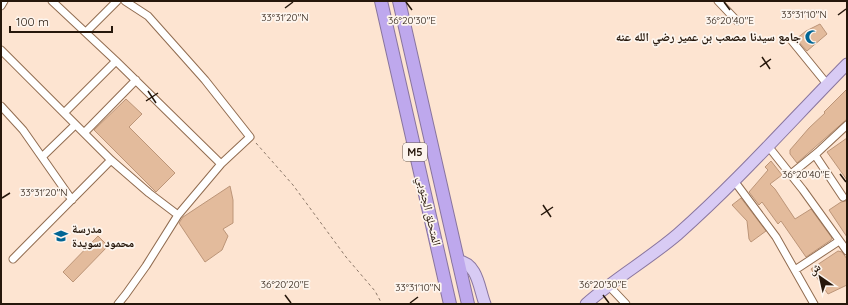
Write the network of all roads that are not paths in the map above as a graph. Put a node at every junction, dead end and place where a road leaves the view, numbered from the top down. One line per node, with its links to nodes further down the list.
1 (4, 1): 8 (street)
2 (52, 1): 10 (street)
3 (117, 1): 10 (street)
4 (125, 1): 27 (street)
5 (381, 1): 40 (highway, المتحلق الجنوبي / M5)
6 (399, 1): 36 (highway, المتحلق الجنوبي / M5)
7 (718, 1): 9 (street)
8 (1, 6)
9 (737, 21)
10 (86, 32): 13 (street)
11 (792, 41): 17 (street)
12 (1, 50): 19 (street)
13 (116, 61): 16 (street); 19 (street)
14 (847, 64): 17 (main road)
15 (847, 73): 23 (main road)
16 (136, 80): 22 (street); 27 (street)
17 (827, 84): 38 (main road)
18 (1, 106): 25 (street)
19 (64, 113): 20 (street)
20 (75, 125): 22 (street); 25 (street)
21 (847, 125): 24 (street)
22 (84, 133): 26 (street)
23 (772, 151): 28 (street); 29 (main road)
24 (815, 155): 28 (street); 30 (street)
25 (42, 157): 31 (street)
26 (111, 160): 31 (street); 32 (street)
27 (221, 164): 32 (street)
28 (791, 174): 33 (street)
29 (738, 186): 37 (street); 38 (main road)
30 (843, 197)
31 (72, 200): 35 (street)
32 (178, 215): 39 (street)
33 (839, 241): 34 (street); 37 (street)
34 (847, 251)
35 (13, 259)
36 (458, 261): 41 (highway, المتحلق الجنوبي / M5); 42 (main road)
37 (795, 270): 45 (street)
38 (611, 288): 43 (main road); 44 (street)
39 (118, 304)
40 (450, 304)
41 (468, 304)
42 (485, 304)
43 (586, 304)
44 (626, 304)
45 (814, 304)

